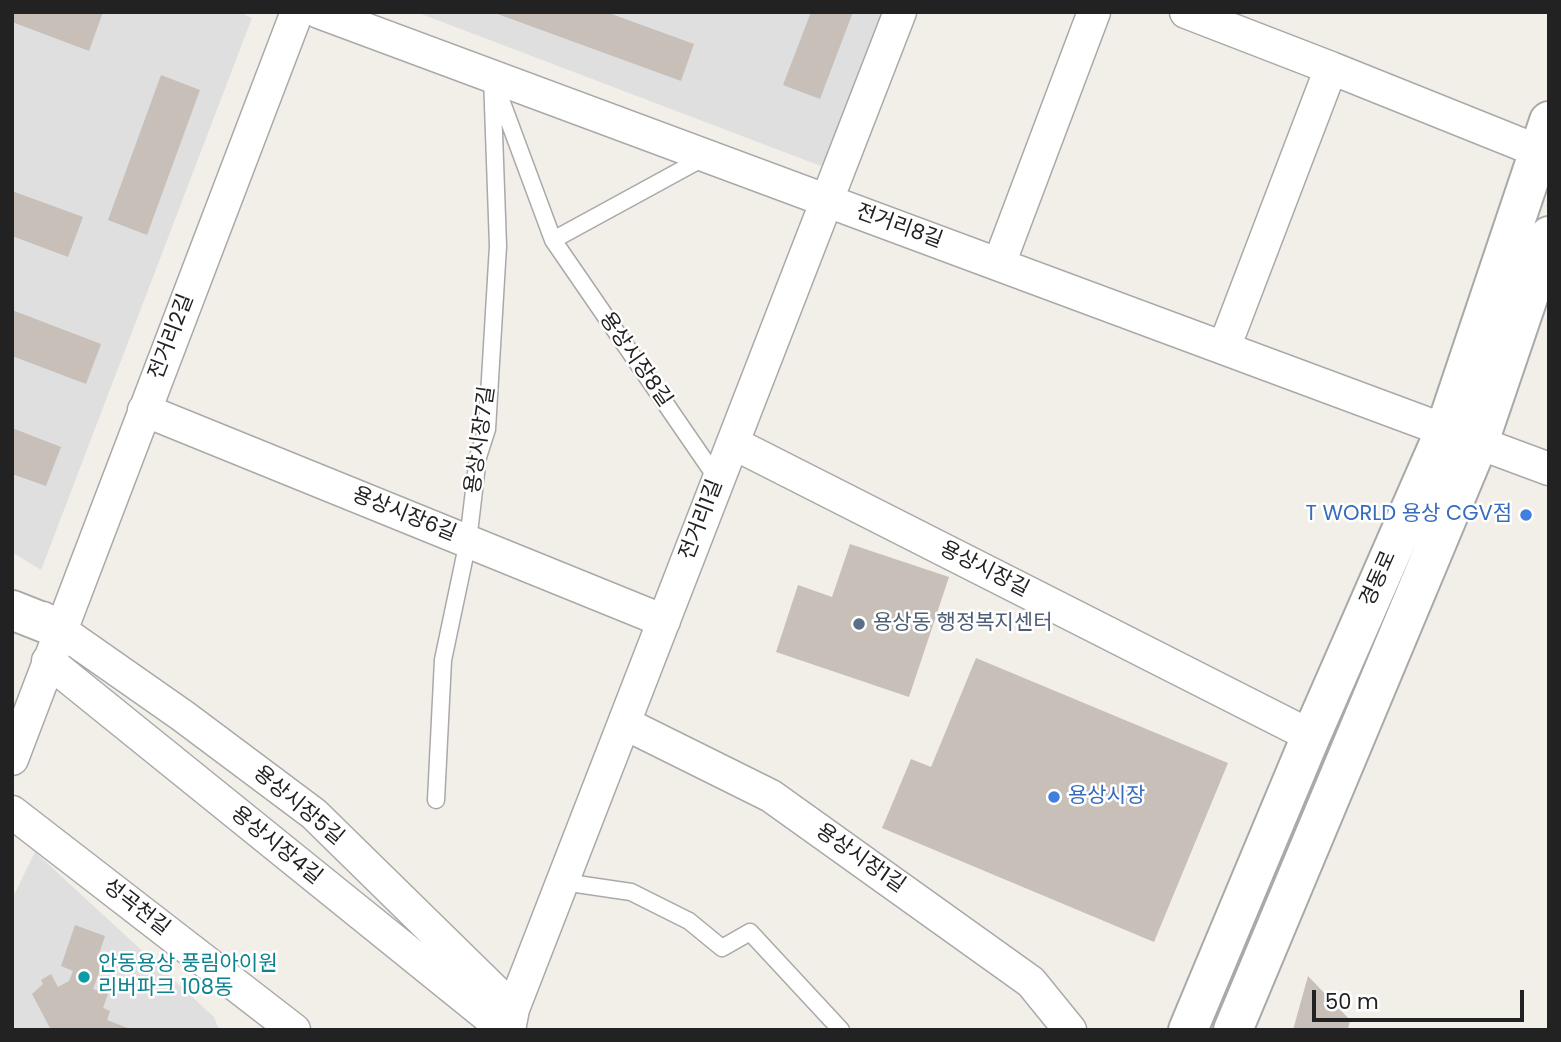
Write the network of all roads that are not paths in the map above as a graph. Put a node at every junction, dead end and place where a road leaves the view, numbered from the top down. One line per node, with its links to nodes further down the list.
1 (297, 12): 15 (street, 전거리2길)
2 (319, 12): 7 (street, 전거리8길)
3 (900, 12): 10 (street, 전거리1길)
4 (1094, 12): 13 (street)
5 (1186, 12): 6 (street)
6 (1331, 68): 8 (street); 14 (street)
7 (492, 76): 9 (street, 전거리8길); 12 (lane, 용상시장8길); 20 (lane, 용상시장7길)
8 (1544, 136): 16 (street, 경동로)
9 (707, 156): 10 (street, 전거리8길); 12 (lane)
10 (827, 200): 13 (street, 전거리8길); 17 (street, 전거리1길)
11 (1549, 236): 16 (street, 경동로)
12 (553, 240): 19 (lane, 용상시장8길)
13 (999, 264): 14 (street, 전거리8길)
14 (1224, 348): 16 (street, 전거리8길)
15 (144, 410): 20 (street, 용상시장6길); 24 (street, 전거리2길)
16 (1462, 436): 18 (street, 전거리8길); 26 (street, 경동로); 36 (street, 경동로)
17 (733, 443): 19 (street, 전거리1길); 26 (street, 용상시장길)
18 (1549, 469)
19 (718, 480): 23 (street, 전거리1길)
20 (468, 541): 23 (street, 용상시장6길); 28 (lane, 용상시장7길)
21 (12, 598): 24 (street)
22 (12, 610): 24 (street)
23 (664, 621): 25 (street, 전거리1길)
24 (54, 645): 27 (street, 전거리2길); 31 (street, 용상시장4길); 31 (street, 용상시장5길)
25 (624, 723): 30 (street, 전거리1길); 34 (street, 용상시장1길)
26 (1311, 736): 35 (street, 경동로)
27 (12, 759)
28 (436, 800)
29 (12, 812): 32 (street, 성곡천길)
30 (563, 882): 31 (street, 전거리1길); 33 (lane)
31 (509, 1023)
32 (294, 1030)
33 (841, 1030)
34 (1070, 1030)
35 (1188, 1030)
36 (1233, 1030)

